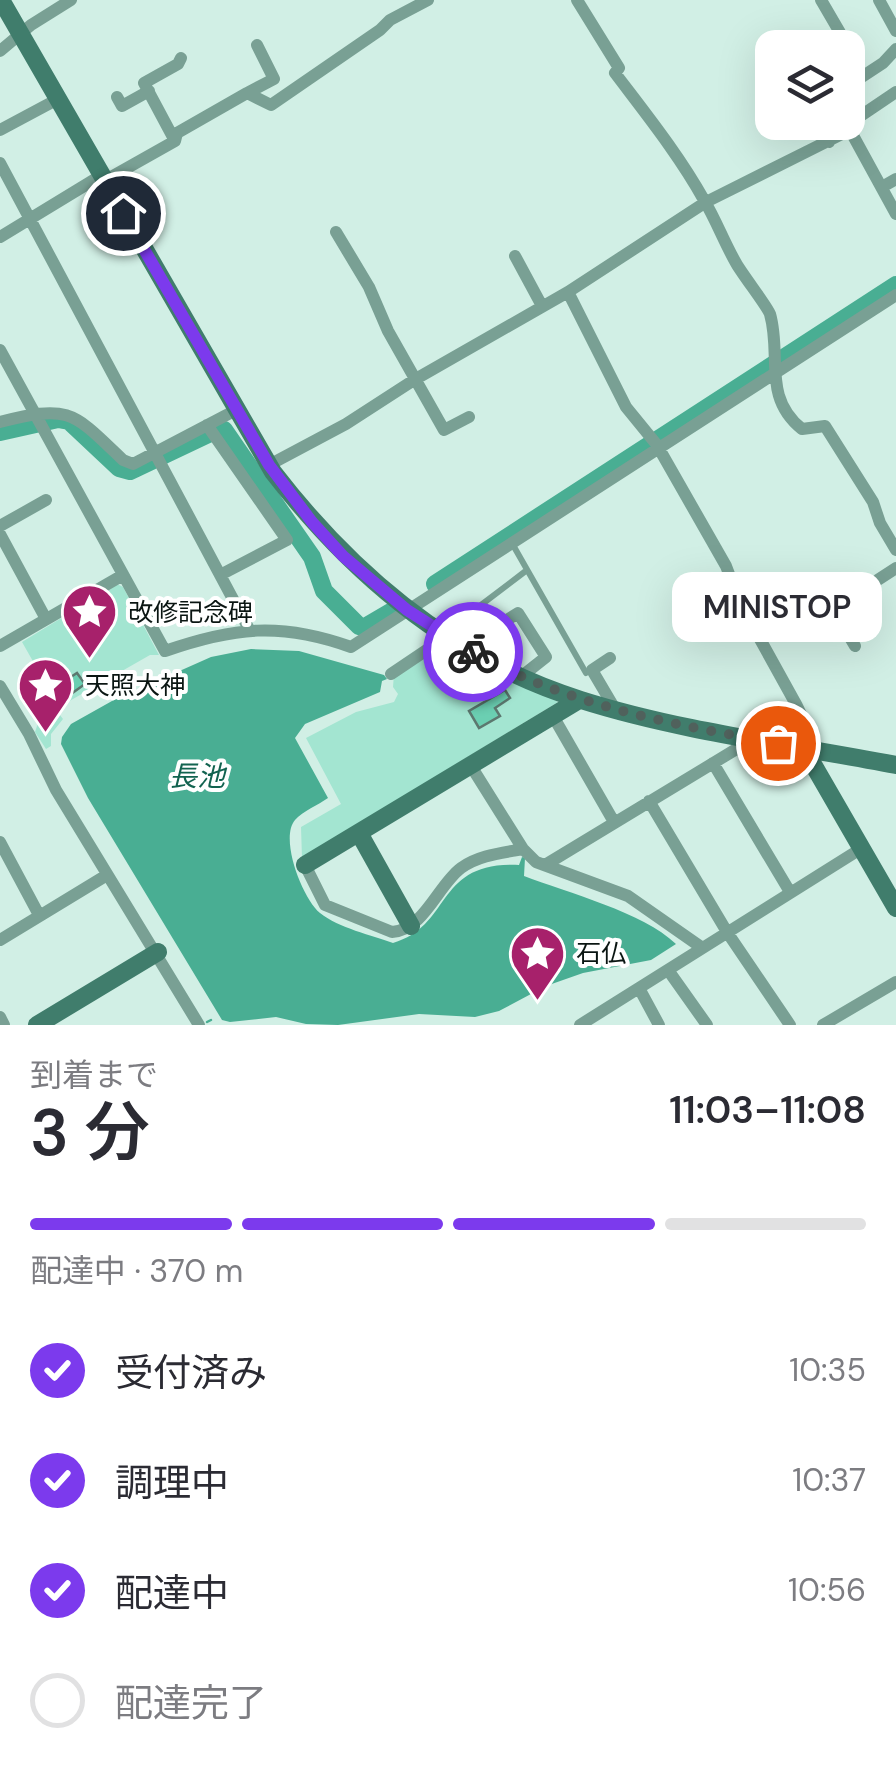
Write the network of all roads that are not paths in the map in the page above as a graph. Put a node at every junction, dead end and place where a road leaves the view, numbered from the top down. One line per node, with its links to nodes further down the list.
1 (1, 0): 9 (street)
2 (72, 0): 9 (street)
3 (428, 0): 17 (street)
4 (577, 0): 30 (street)
5 (821, 0): 7 (street)
6 (880, 0): 8 (street)
7 (838, 30)
8 (896, 31)
9 (21, 33): 12 (street); 19 (street)
10 (256, 45): 17 (street)
11 (896, 49): 14 (street)
12 (0, 51)
13 (181, 58): 15 (street)
14 (865, 77)
15 (148, 91): 18 (street); 24 (street)
16 (896, 92): 20 (street)
17 (248, 93): 24 (street)
18 (117, 97)
19 (58, 98): 21 (street); 27 (street)
20 (865, 113)
21 (0, 130)
22 (832, 140): 25 (street)
23 (856, 140): 29 (street)
24 (175, 141): 27 (street)
25 (829, 142): 30 (street)
26 (0, 162): 32 (street)
27 (103, 178): 32 (street); 42 (street)
28 (896, 179): 29 (street)
29 (882, 188): 31 (street)
30 (706, 202): 36 (street); 40 (street)
31 (896, 214)
32 (30, 219): 34 (street); 48 (street)
33 (336, 232): 41 (street)
34 (0, 237)
35 (515, 256): 38 (street)
36 (568, 292): 38 (street); 47 (street)
37 (896, 295): 40 (street)
38 (542, 306): 41 (street)
39 (0, 350): 44 (street)
40 (774, 365): 47 (street); 54 (street)
41 (418, 378): 43 (street); 49 (street)
42 (236, 410): 46 (street); 49 (street)
43 (469, 417)
44 (38, 420): 45 (street); 48 (street); 58 (street)
45 (0, 422)
46 (210, 429): 48 (street); 57 (street)
47 (656, 444): 53 (street); 75 (street)
48 (158, 456): 57 (street)
49 (269, 465): 59 (street)
50 (46, 500): 51 (street)
51 (0, 526)
52 (0, 534): 60 (street)
53 (512, 542): 56 (lane); 59 (street)
54 (896, 550)
55 (896, 568): 64 (street)
56 (527, 570): 62 (lane); 67 (lane)
57 (222, 574): 61 (street)
58 (123, 575): 60 (street); 61 (street)
59 (407, 610): 61 (street); 62 (street)
60 (46, 619): 63 (street)
61 (250, 630)
62 (444, 636): 65 (street); 68 (street)
63 (0, 646)
64 (855, 646)
65 (464, 647): 69 (street); 69 (street)
66 (610, 658): 67 (street)
67 (592, 670): 72 (street)
68 (391, 674)
69 (522, 676): 71 (street)
70 (0, 686): 87 (street)
71 (579, 700): 72 (street); 73 (street)
72 (615, 710): 74 (street)
73 (553, 716): 78 (street); 80 (street)
74 (753, 739): 75 (street); 76 (street)
75 (811, 749): 77 (street); 83 (street)
76 (713, 763): 79 (street); 88 (street)
77 (896, 765)
78 (471, 766): 81 (street); 84 (street)
79 (649, 801): 80 (street); 92 (street)
80 (614, 822): 86 (street)
81 (359, 833): 85 (street); 91 (street)
82 (0, 842): 90 (street)
83 (862, 848): 88 (street); 89 (street)
84 (522, 849): 86 (street); 91 (street)
85 (306, 865): 91 (street)
86 (545, 865): 94 (street)
87 (107, 875): 90 (street); 95 (street)
88 (790, 892): 92 (street)
89 (896, 908)
90 (40, 915): 93 (street)
91 (411, 926)
92 (728, 932): 94 (street); 106 (street)
93 (0, 940)
94 (701, 948): 96 (street)
95 (158, 952): 101 (street); 102 (street)
96 (668, 970): 98 (street); 105 (street)
97 (896, 982): 107 (street)
98 (639, 988): 103 (street); 104 (street)
99 (0, 1018): 100 (street)
100 (4, 1025)
101 (37, 1025)
102 (199, 1025)
103 (580, 1025)
104 (660, 1025)
105 (707, 1025)
106 (790, 1025)
107 (823, 1025)

